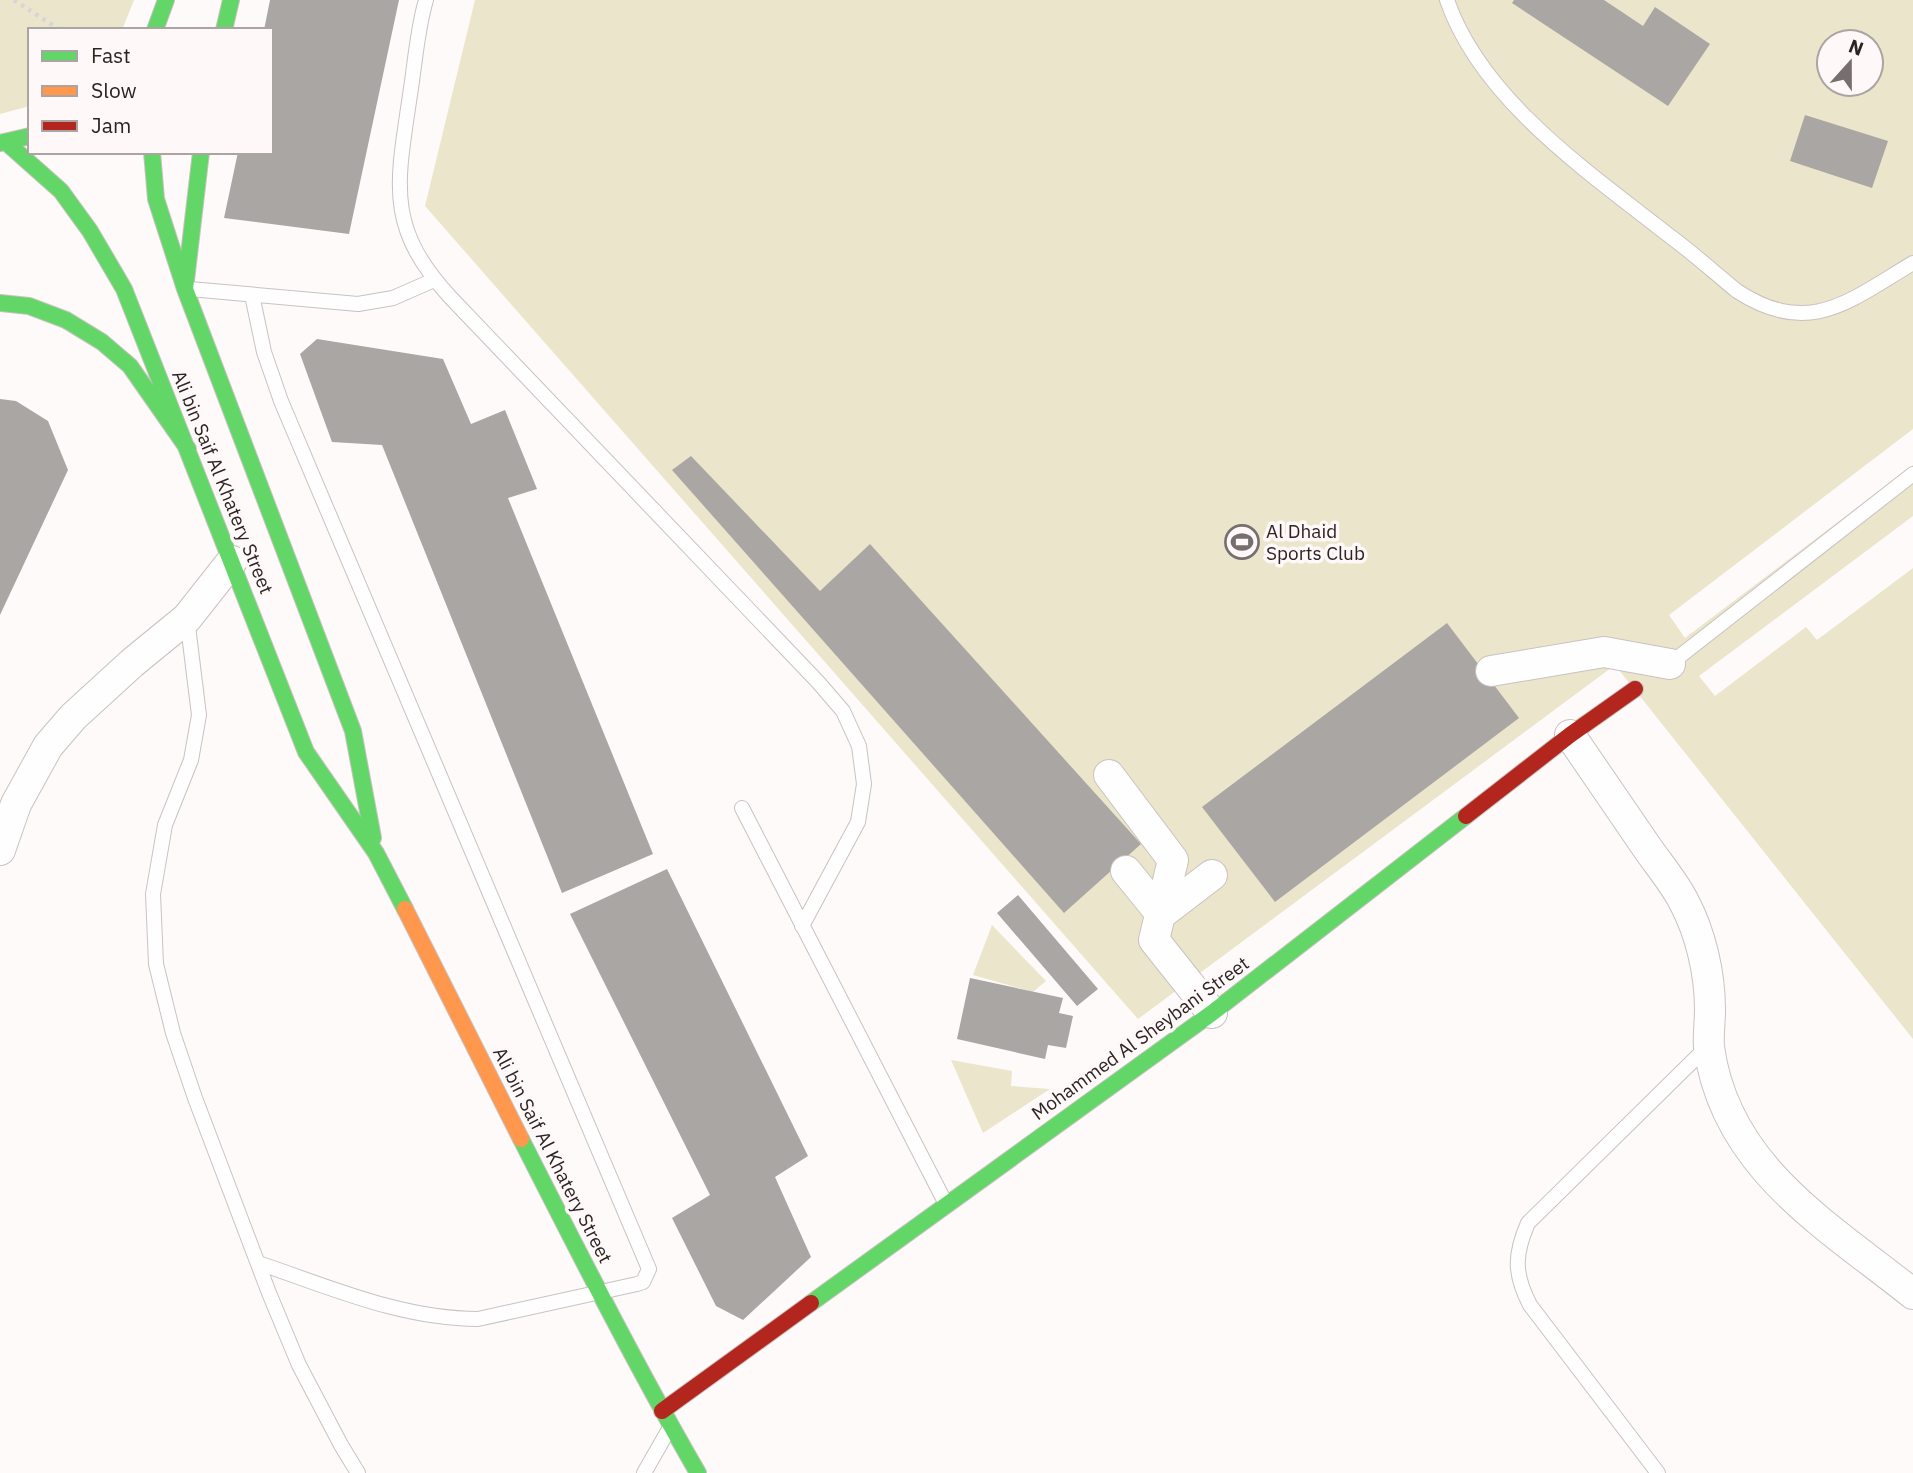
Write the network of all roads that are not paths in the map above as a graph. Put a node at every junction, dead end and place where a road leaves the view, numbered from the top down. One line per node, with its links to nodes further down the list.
1 (166, 0): 5 (main road)
2 (231, 0): 6 (main road)
3 (426, 0): 12 (lane)
4 (1447, 0): 11 (lane)
5 (156, 28)
6 (224, 28)
7 (28, 137): 8 (main road)
8 (2, 144): 16 (main road, Ali bin Saif Al Khatery Street)
9 (152, 154): 13 (main road, Ali bin Saif Al Khatery Street)
10 (201, 154): 13 (main road)
11 (1913, 263)
12 (434, 280): 14 (lane); 30 (lane)
13 (185, 289): 14 (lane); 26 (main road, Ali bin Saif Al Khatery Street)
14 (252, 295): 35 (lane)
15 (0, 303): 16 (main road)
16 (188, 449): 18 (main road, Ali bin Saif Al Khatery Street)
17 (1913, 474): 21 (lane)
18 (232, 561): 19 (street); 26 (main road, Ali bin Saif Al Khatery Street)
19 (187, 618): 25 (street); 34 (lane)
20 (1491, 671): 21 (street)
21 (1650, 678): 22 (main road, Mohammed Al Sheybani Street)
22 (1570, 735): 31 (main road, Mohammed Al Sheybani Street); 32 (street)
23 (1109, 775): 29 (street)
24 (741, 808): 30 (lane)
25 (0, 850)
26 (376, 853): 35 (main road, Ali bin Saif Al Khatery Street)
27 (1126, 870): 29 (street)
28 (1212, 875): 29 (street)
29 (1160, 914): 31 (street)
30 (802, 926): 33 (lane)
31 (1212, 1013): 33 (main road, Mohammed Al Sheybani Street)
32 (1709, 1045): 36 (street); 42 (lane)
33 (947, 1205): 37 (main road, Mohammed Al Sheybani Street)
34 (258, 1263): 35 (lane); 39 (lane)
35 (599, 1292): 37 (main road, Ali bin Saif Al Khatery Street)
36 (1913, 1294)
37 (662, 1411): 38 (main road, Ali bin Saif Al Khatery Street)
38 (671, 1427): 40 (lane); 41 (main road, Ali bin Saif Al Khatery Street)
39 (358, 1473)
40 (644, 1473)
41 (698, 1473)
42 (1658, 1473)

